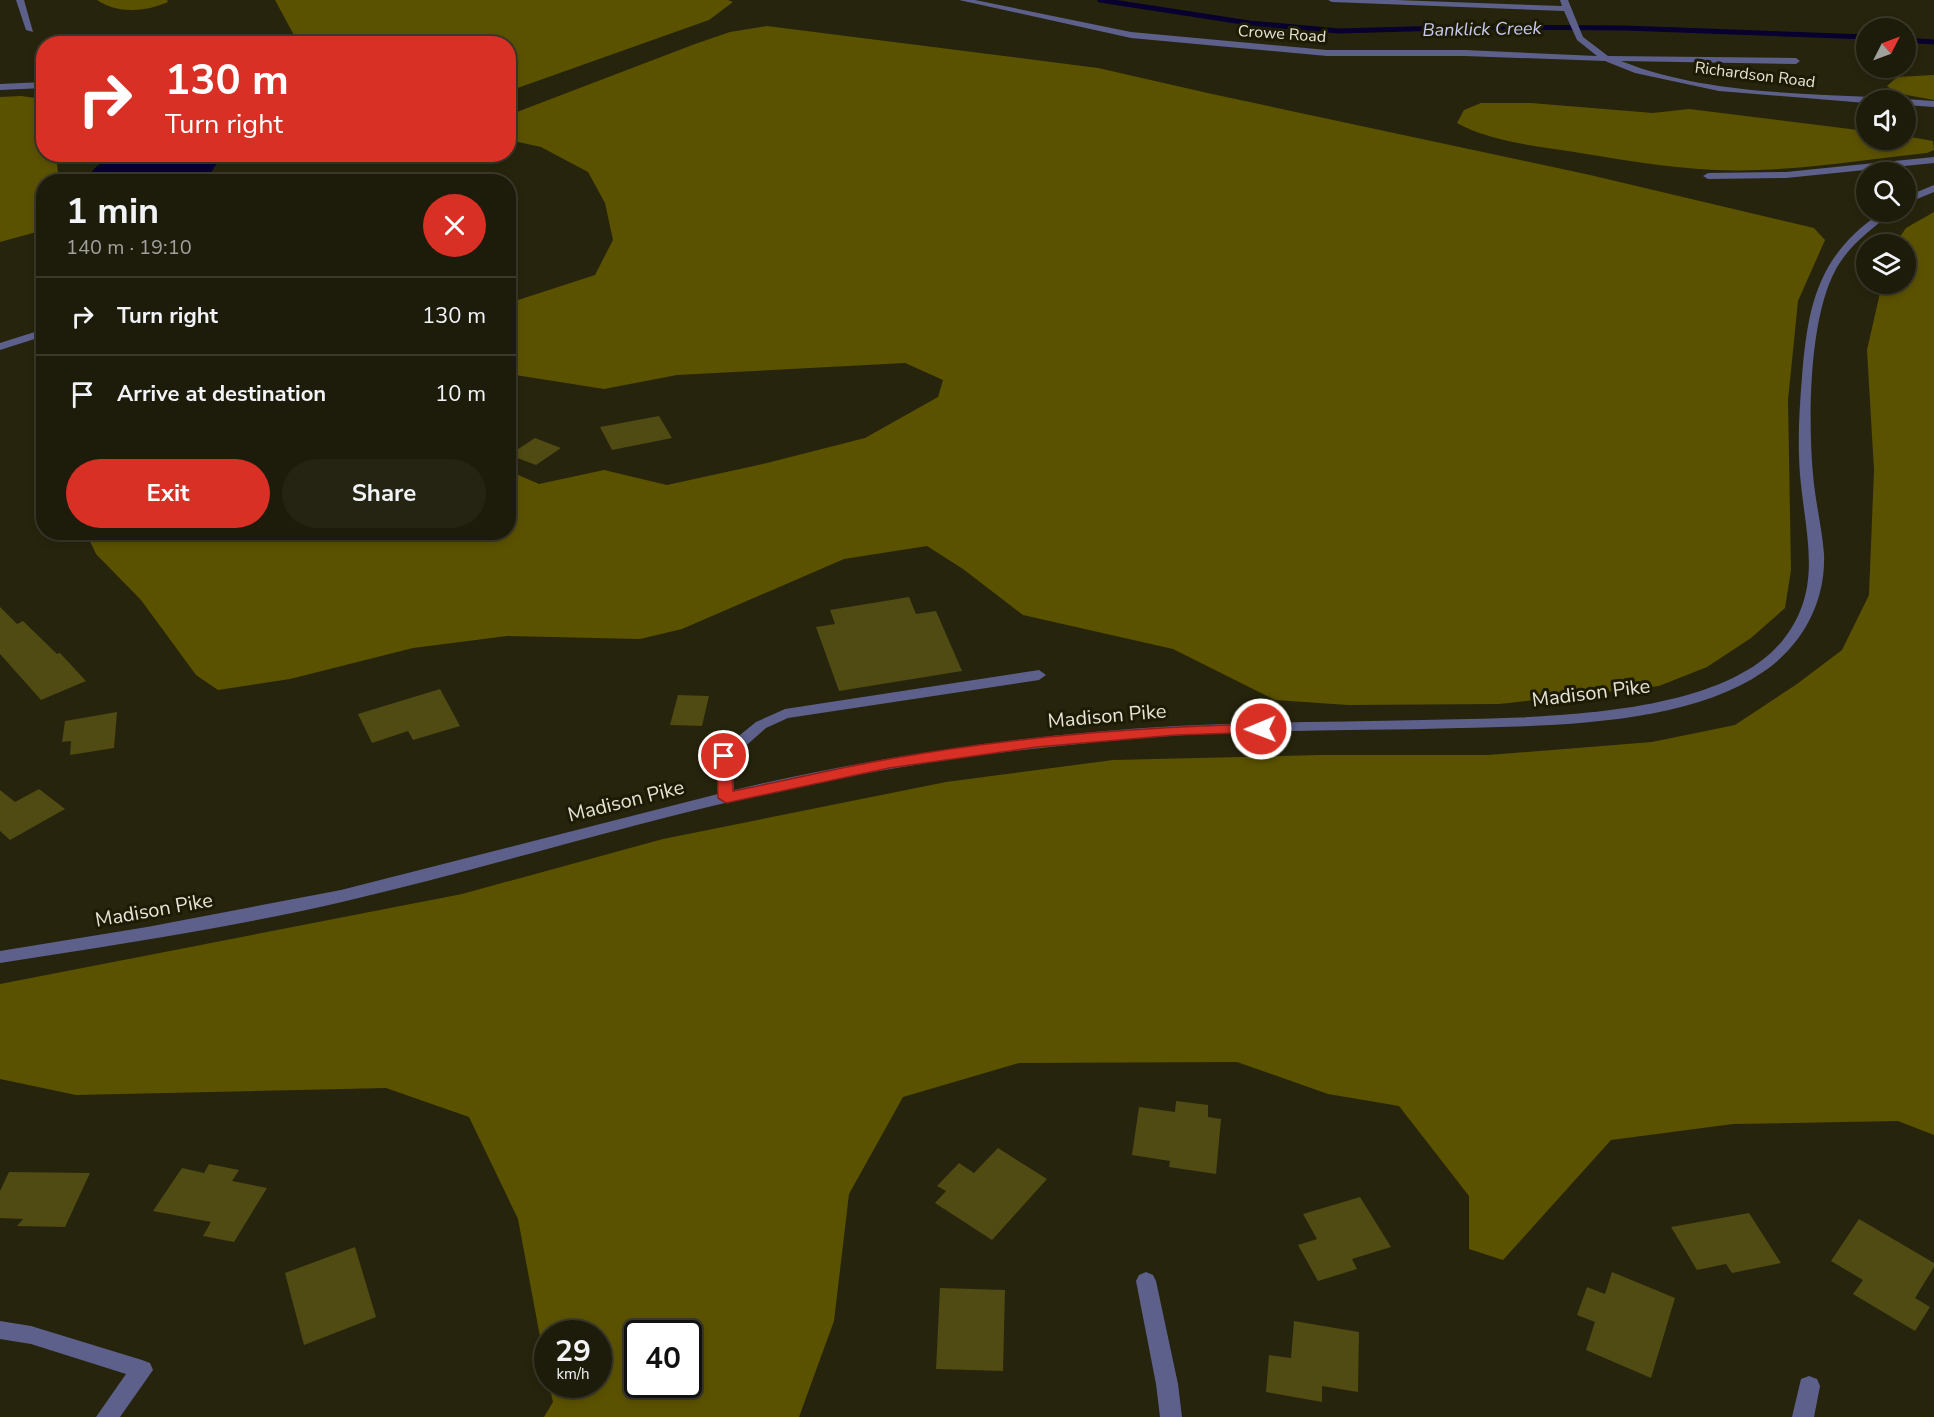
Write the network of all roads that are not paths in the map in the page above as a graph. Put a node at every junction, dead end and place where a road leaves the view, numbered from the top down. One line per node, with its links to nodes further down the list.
1 (20, 0): 5 (street)
2 (963, 0): 6 (street, Crowe Road)
3 (1332, 0): 4 (street)
4 (1566, 4): 6 (street, Richardson Road)
5 (30, 30)
6 (1602, 57): 7 (street, Crowe Road); 10 (street, Richardson Road)
7 (1796, 61)
8 (36, 85): 9 (street)
9 (0, 87)
10 (1856, 99)
11 (1916, 103): 12 (street)
12 (1934, 104)
13 (1934, 160): 14 (street)
14 (1708, 176)
15 (1934, 188): 16 (street)
16 (1916, 196)
17 (1871, 222): 21 (street, Madison Pike)
18 (36, 336): 19 (street)
19 (0, 347)
20 (1039, 675): 21 (street)
21 (726, 798): 22 (street, Madison Pike)
22 (0, 957)
23 (1146, 1281): 27 (street)
24 (0, 1330): 26 (street)
25 (1809, 1386): 28 (street)
26 (107, 1417)
27 (1171, 1417)
28 (1803, 1417)

